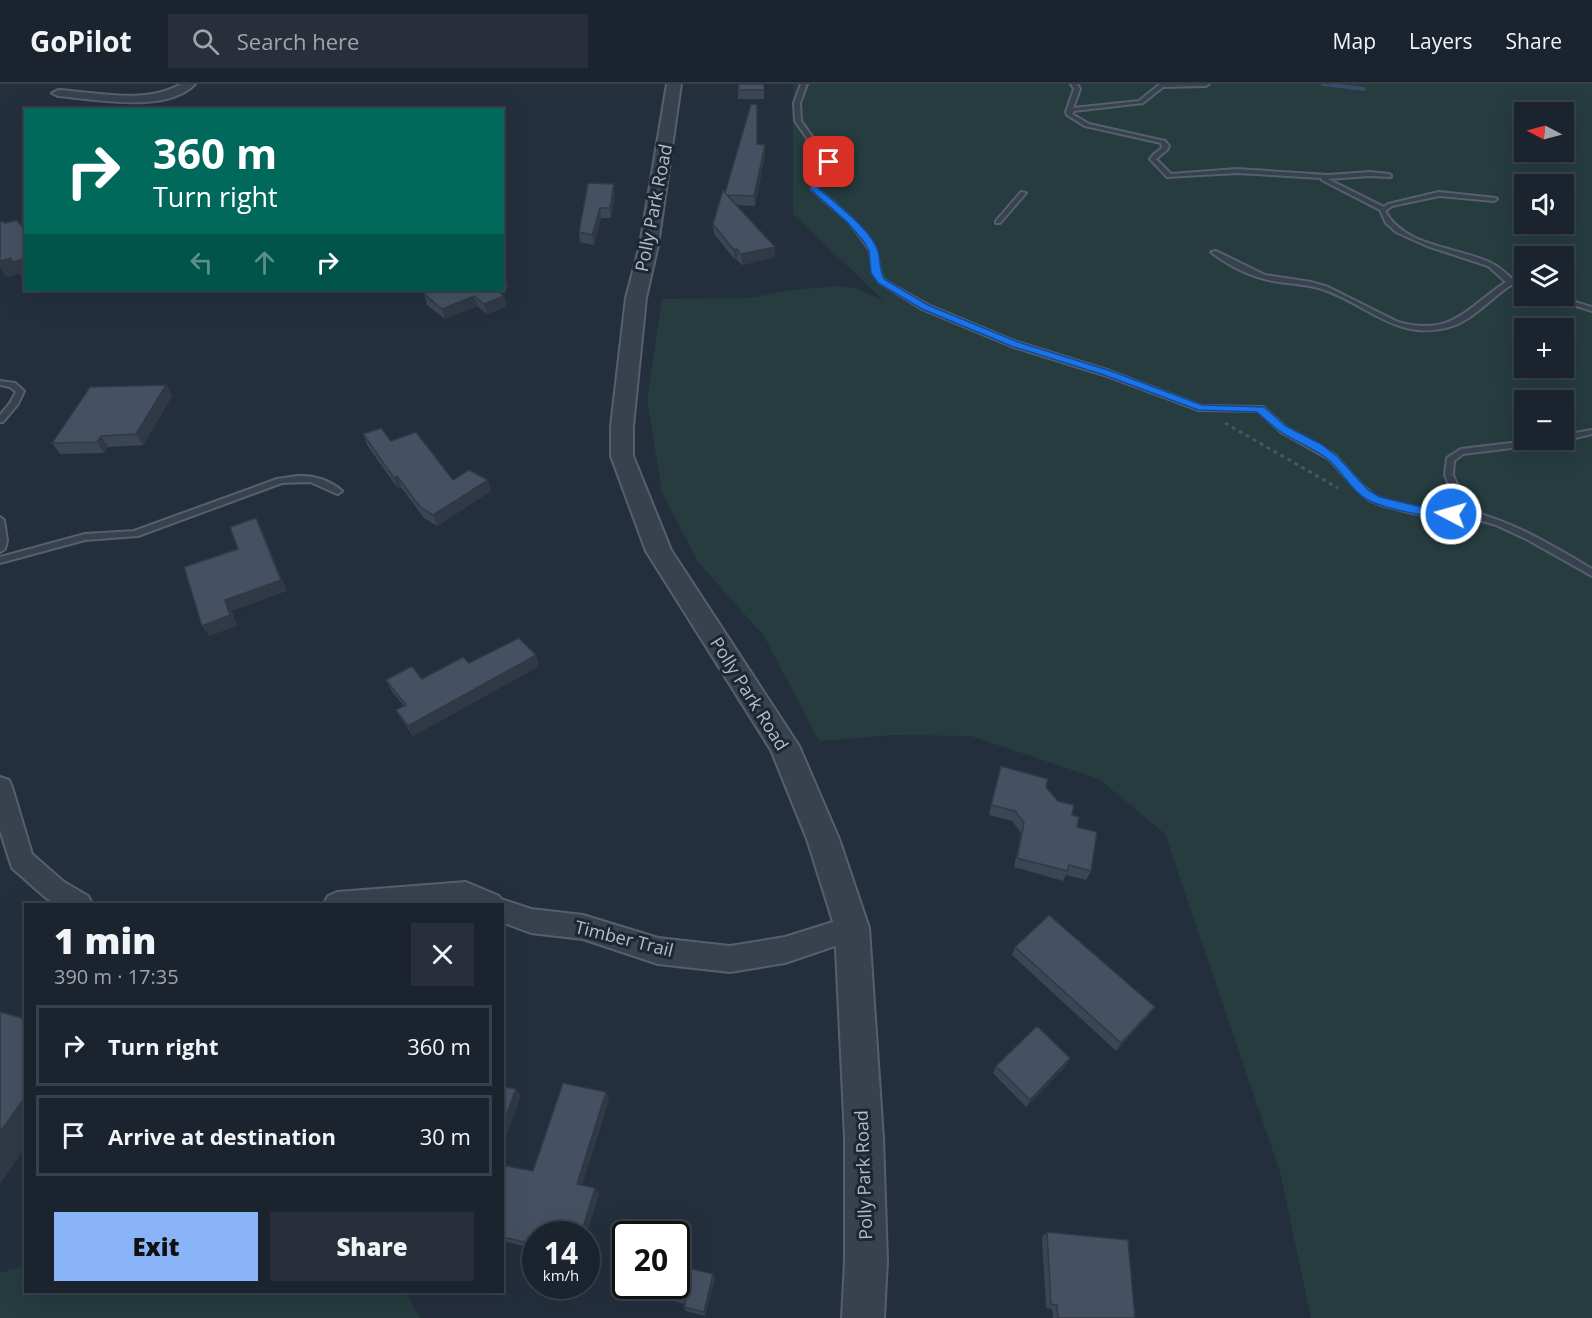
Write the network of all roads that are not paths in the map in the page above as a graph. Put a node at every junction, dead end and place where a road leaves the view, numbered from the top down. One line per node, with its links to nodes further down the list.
1 (189, 84): 6 (street)
2 (674, 84): 35 (street, Polly Park Road)
3 (804, 84): 25 (lane)
4 (1074, 84): 7 (lane)
5 (1206, 84): 7 (lane)
6 (58, 93)
7 (1069, 112): 8 (lane)
8 (1318, 176): 9 (lane); 12 (lane)
9 (1389, 176)
10 (1023, 193): 13 (lane)
11 (1494, 199): 12 (lane)
12 (1383, 208): 15 (lane)
13 (998, 222)
14 (1214, 252): 15 (lane)
15 (1509, 283): 16 (lane)
16 (1514, 285)
17 (1574, 304): 18 (lane)
18 (1592, 309)
19 (0, 383): 20 (lane)
20 (0, 420)
21 (1592, 432): 22 (lane)
22 (1574, 436)
23 (1514, 445): 25 (lane)
24 (338, 491): 28 (lane)
25 (1465, 513): 29 (lane)
26 (0, 520): 27 (lane)
27 (0, 549)
28 (0, 560)
29 (1592, 573)
30 (0, 787): 31 (street)
31 (77, 903)
32 (350, 903): 33 (street)
33 (488, 903)
34 (504, 911): 35 (street, Timber Trail)
35 (852, 928): 36 (street, Polly Park Road)
36 (863, 1318)

